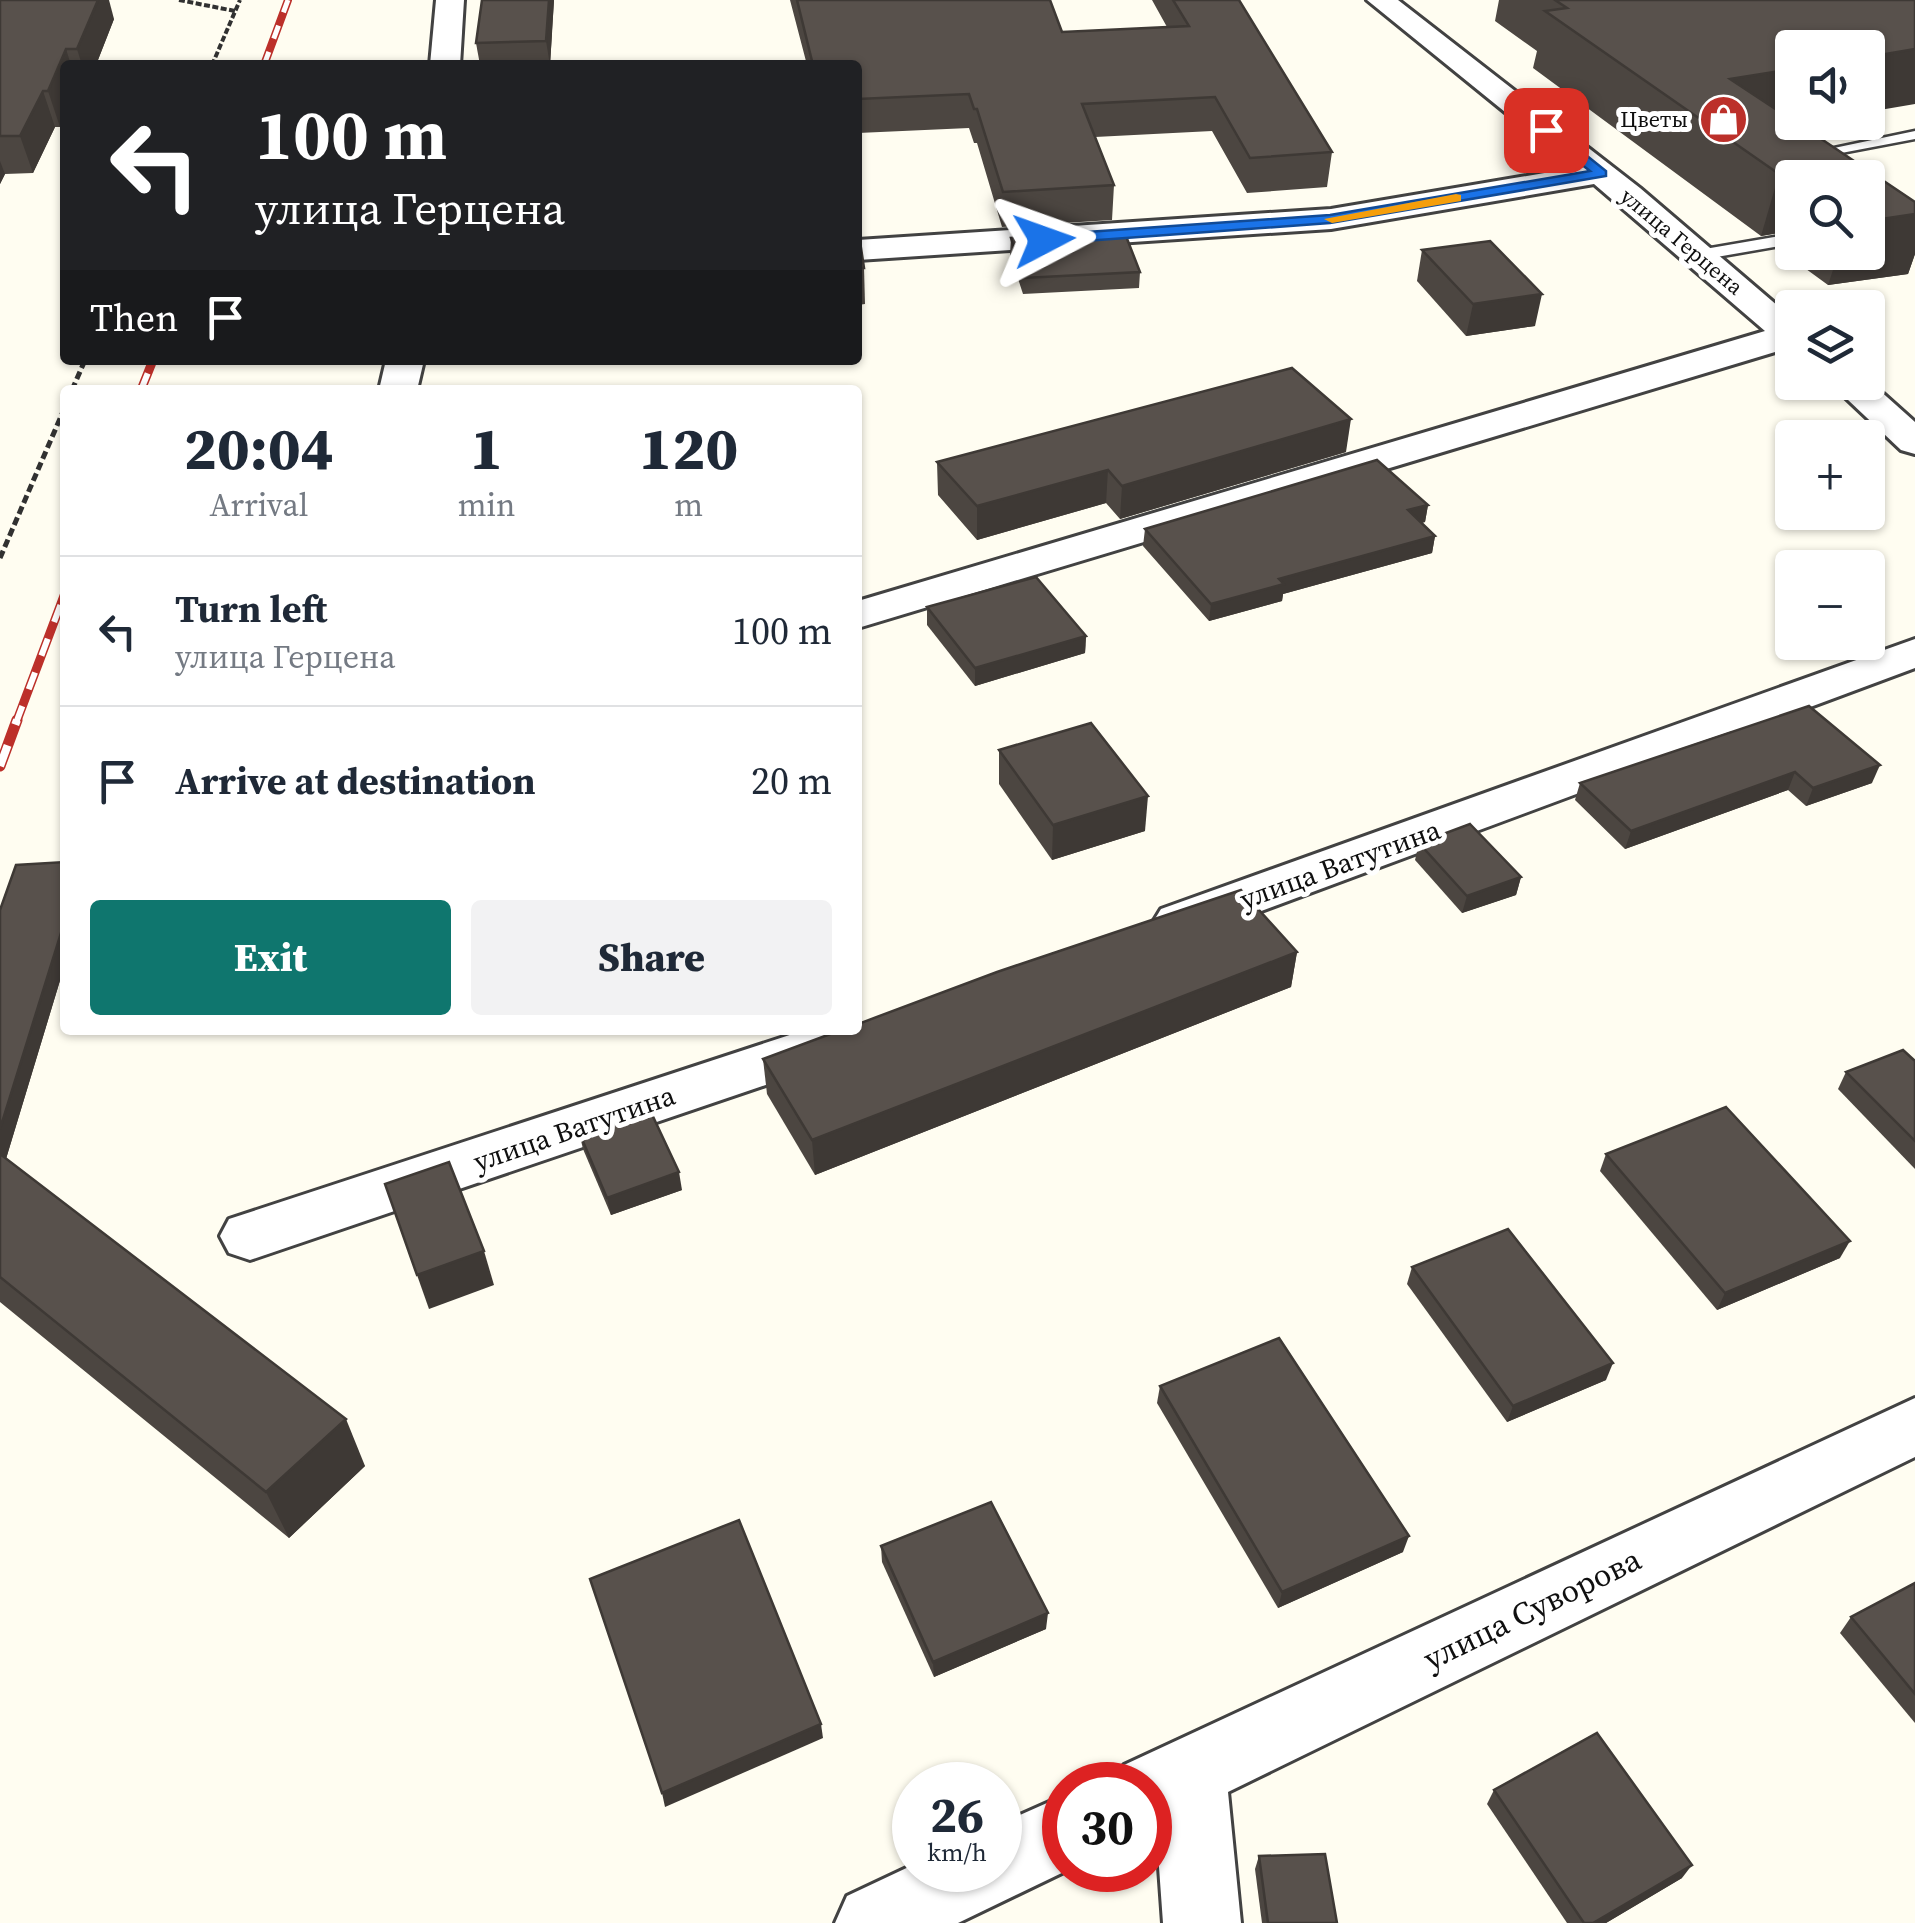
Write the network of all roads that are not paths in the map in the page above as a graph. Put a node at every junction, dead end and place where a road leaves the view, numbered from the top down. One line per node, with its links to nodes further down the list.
1 (450, 0): 3 (street)
2 (1381, 0): 6 (street, улица Герцена)
3 (444, 60)
4 (1915, 135): 5 (lane)
5 (1833, 160)
6 (1601, 174): 8 (street); 9 (street, улица Герцена)
7 (1775, 242): 9 (lane)
8 (862, 250)
9 (1698, 255): 10 (street, улица Герцена)
10 (1775, 321)
11 (1775, 341): 14 (street)
12 (1867, 400): 13 (street)
13 (1915, 442)
14 (862, 614)
15 (1915, 653): 16 (street, улица Ватутина)
16 (1141, 935)
17 (878, 1026): 18 (street, улица Ватутина)
18 (862, 1031)
19 (851, 1035): 20 (street, улица Ватутина)
20 (250, 1236)
21 (1915, 1426): 22 (street, улица Суворова)
22 (1172, 1781)
23 (1172, 1791): 26 (street)
24 (939, 1892): 25 (street)
25 (874, 1923)
26 (1202, 1923)

